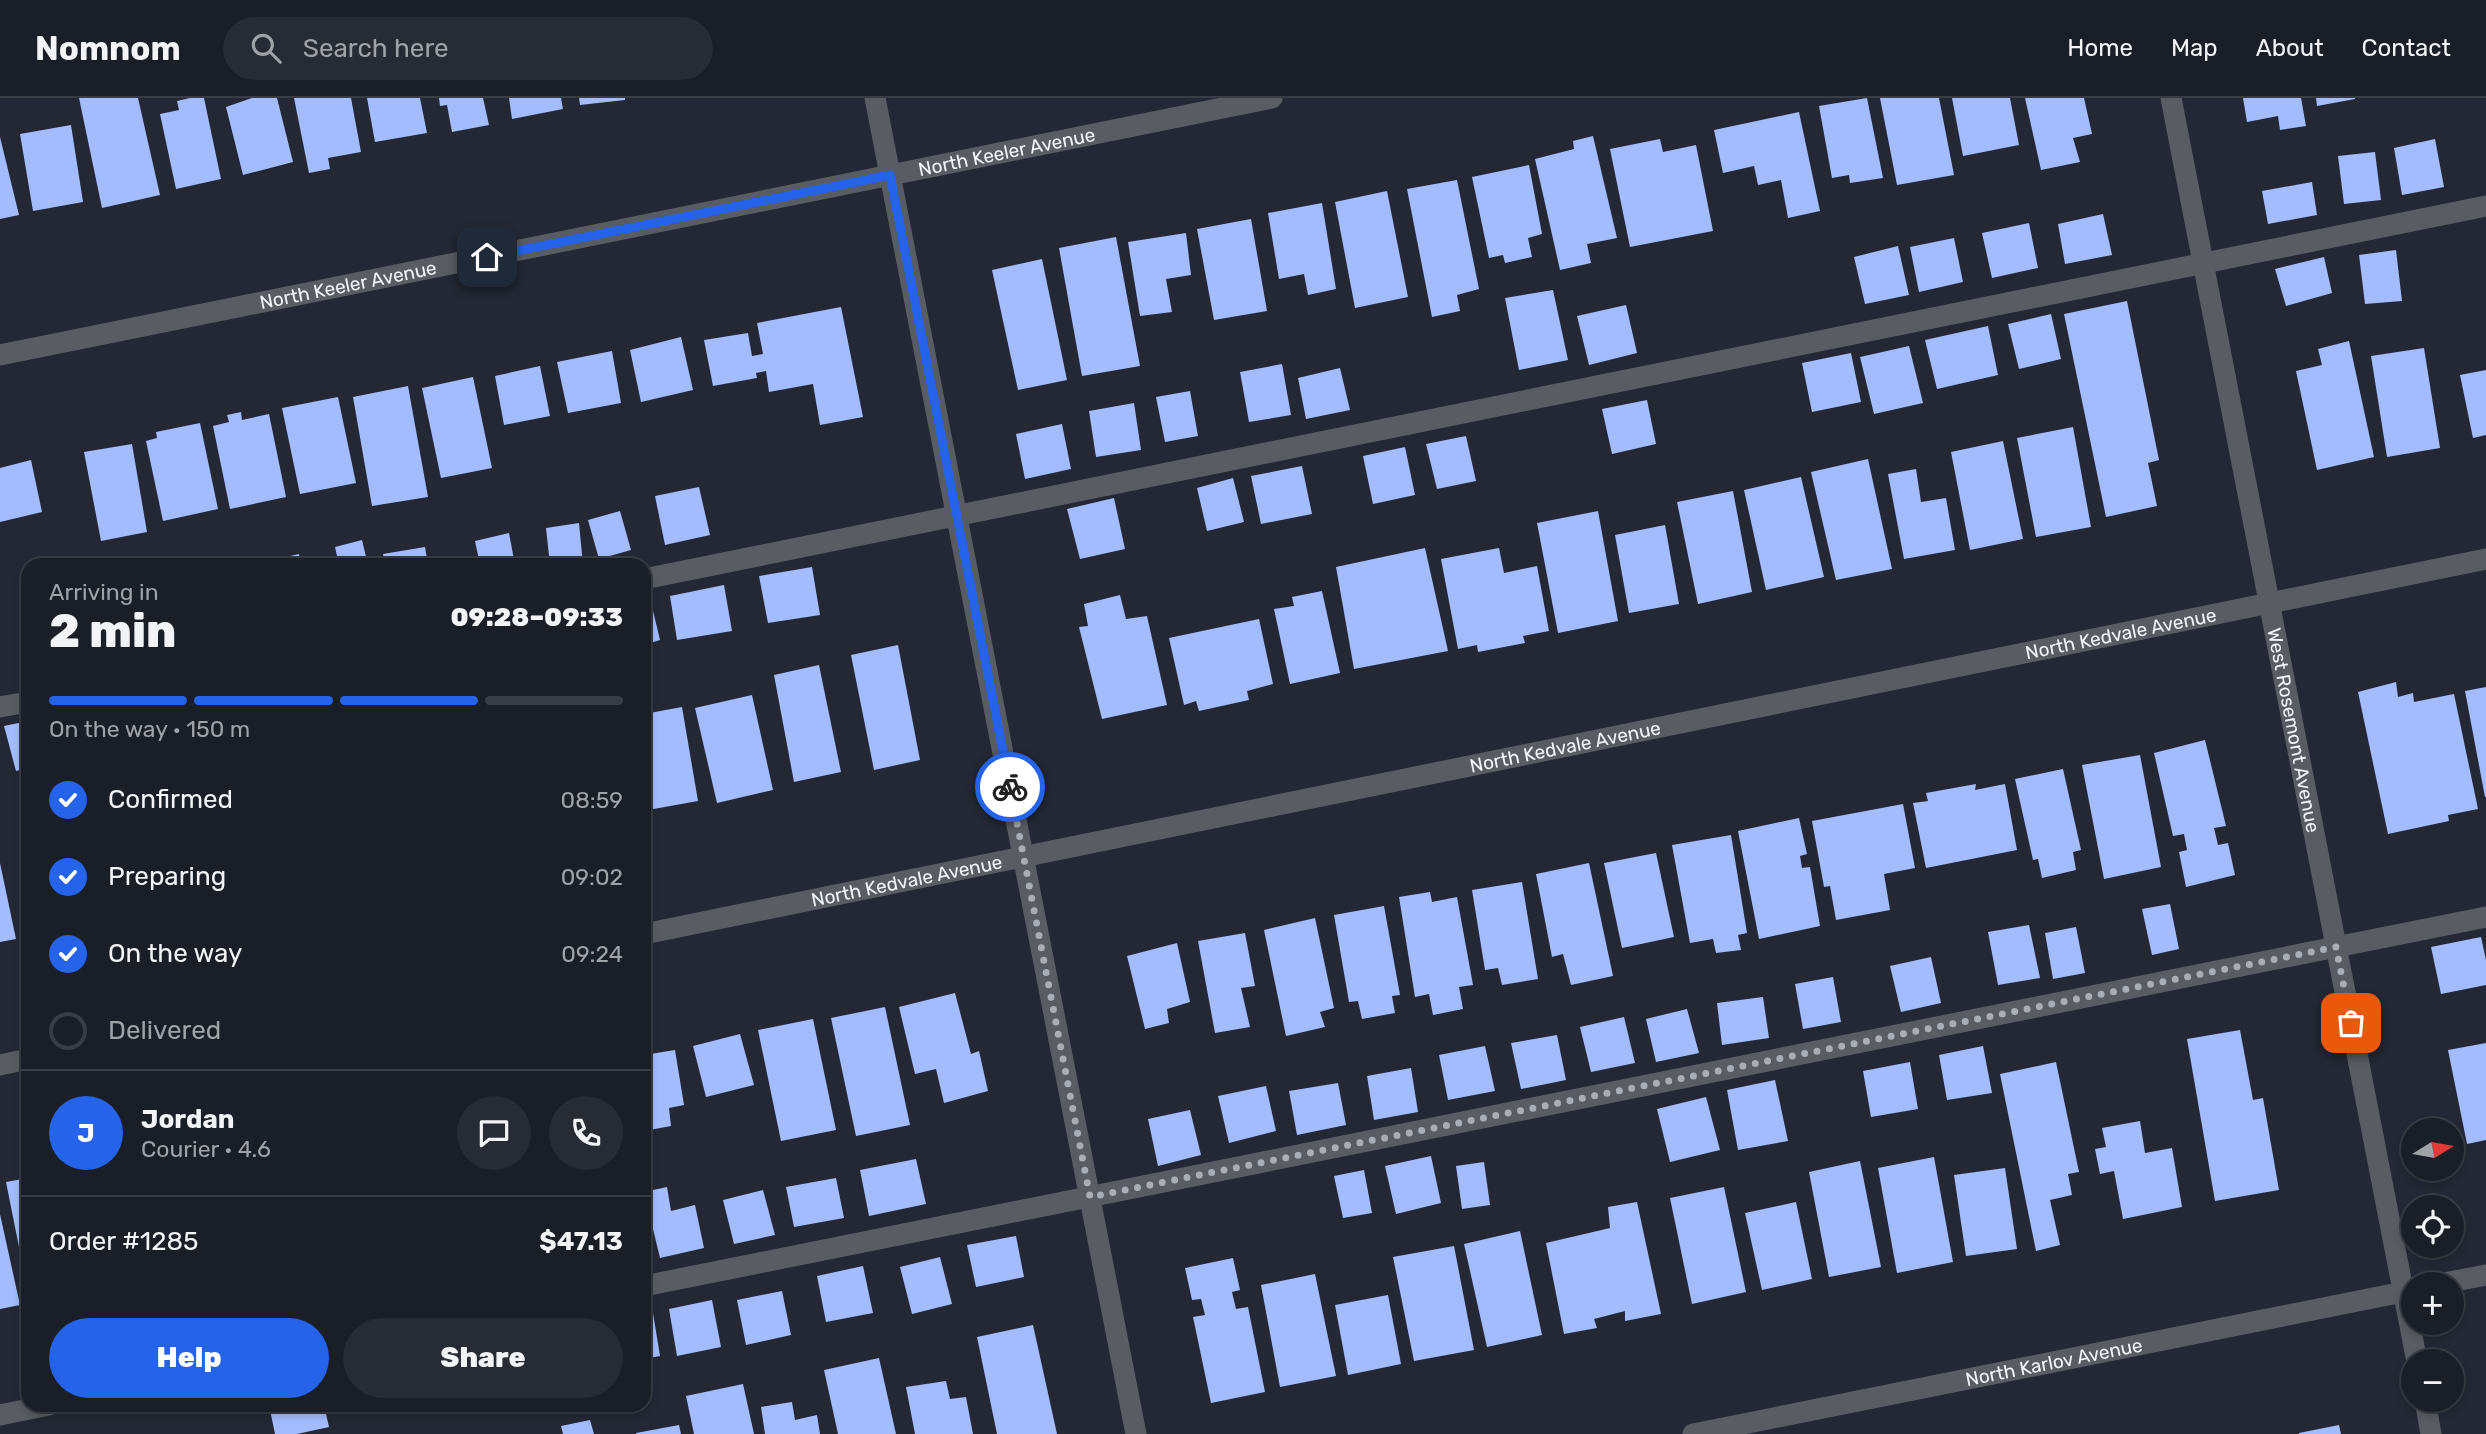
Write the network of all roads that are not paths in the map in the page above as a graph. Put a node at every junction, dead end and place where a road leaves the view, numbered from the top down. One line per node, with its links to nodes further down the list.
1 (875, 98): 4 (street)
2 (1272, 98): 4 (street, North Keeler Avenue)
3 (2171, 98): 6 (street, West Rosemont Avenue)
4 (890, 175): 7 (street, North Keeler Avenue); 8 (street)
5 (2486, 206): 6 (street)
6 (2204, 265): 8 (street); 11 (street, West Rosemont Avenue)
7 (0, 355)
8 (957, 516): 10 (street); 14 (street)
9 (2486, 559): 11 (street, North Kedvale Avenue)
10 (651, 578)
11 (2270, 603): 14 (street, North Kedvale Avenue); 17 (street, West Rosemont Avenue)
12 (21, 703): 13 (street)
13 (0, 707)
14 (1024, 856): 16 (street, North Kedvale Avenue); 20 (street)
15 (2486, 917): 17 (street)
16 (651, 933)
17 (2336, 947): 20 (street); 21 (street, West Rosemont Avenue)
18 (21, 1060): 19 (street)
19 (0, 1065)
20 (1090, 1197): 24 (street); 29 (street)
21 (2404, 1272)
22 (2486, 1275): 23 (street)
23 (2464, 1279)
24 (651, 1285)
25 (2401, 1292): 30 (street, North Karlov Avenue)
26 (21, 1411): 28 (street)
27 (2426, 1412): 31 (street)
28 (0, 1415)
29 (1136, 1434)
30 (1693, 1434)
31 (2431, 1434)

